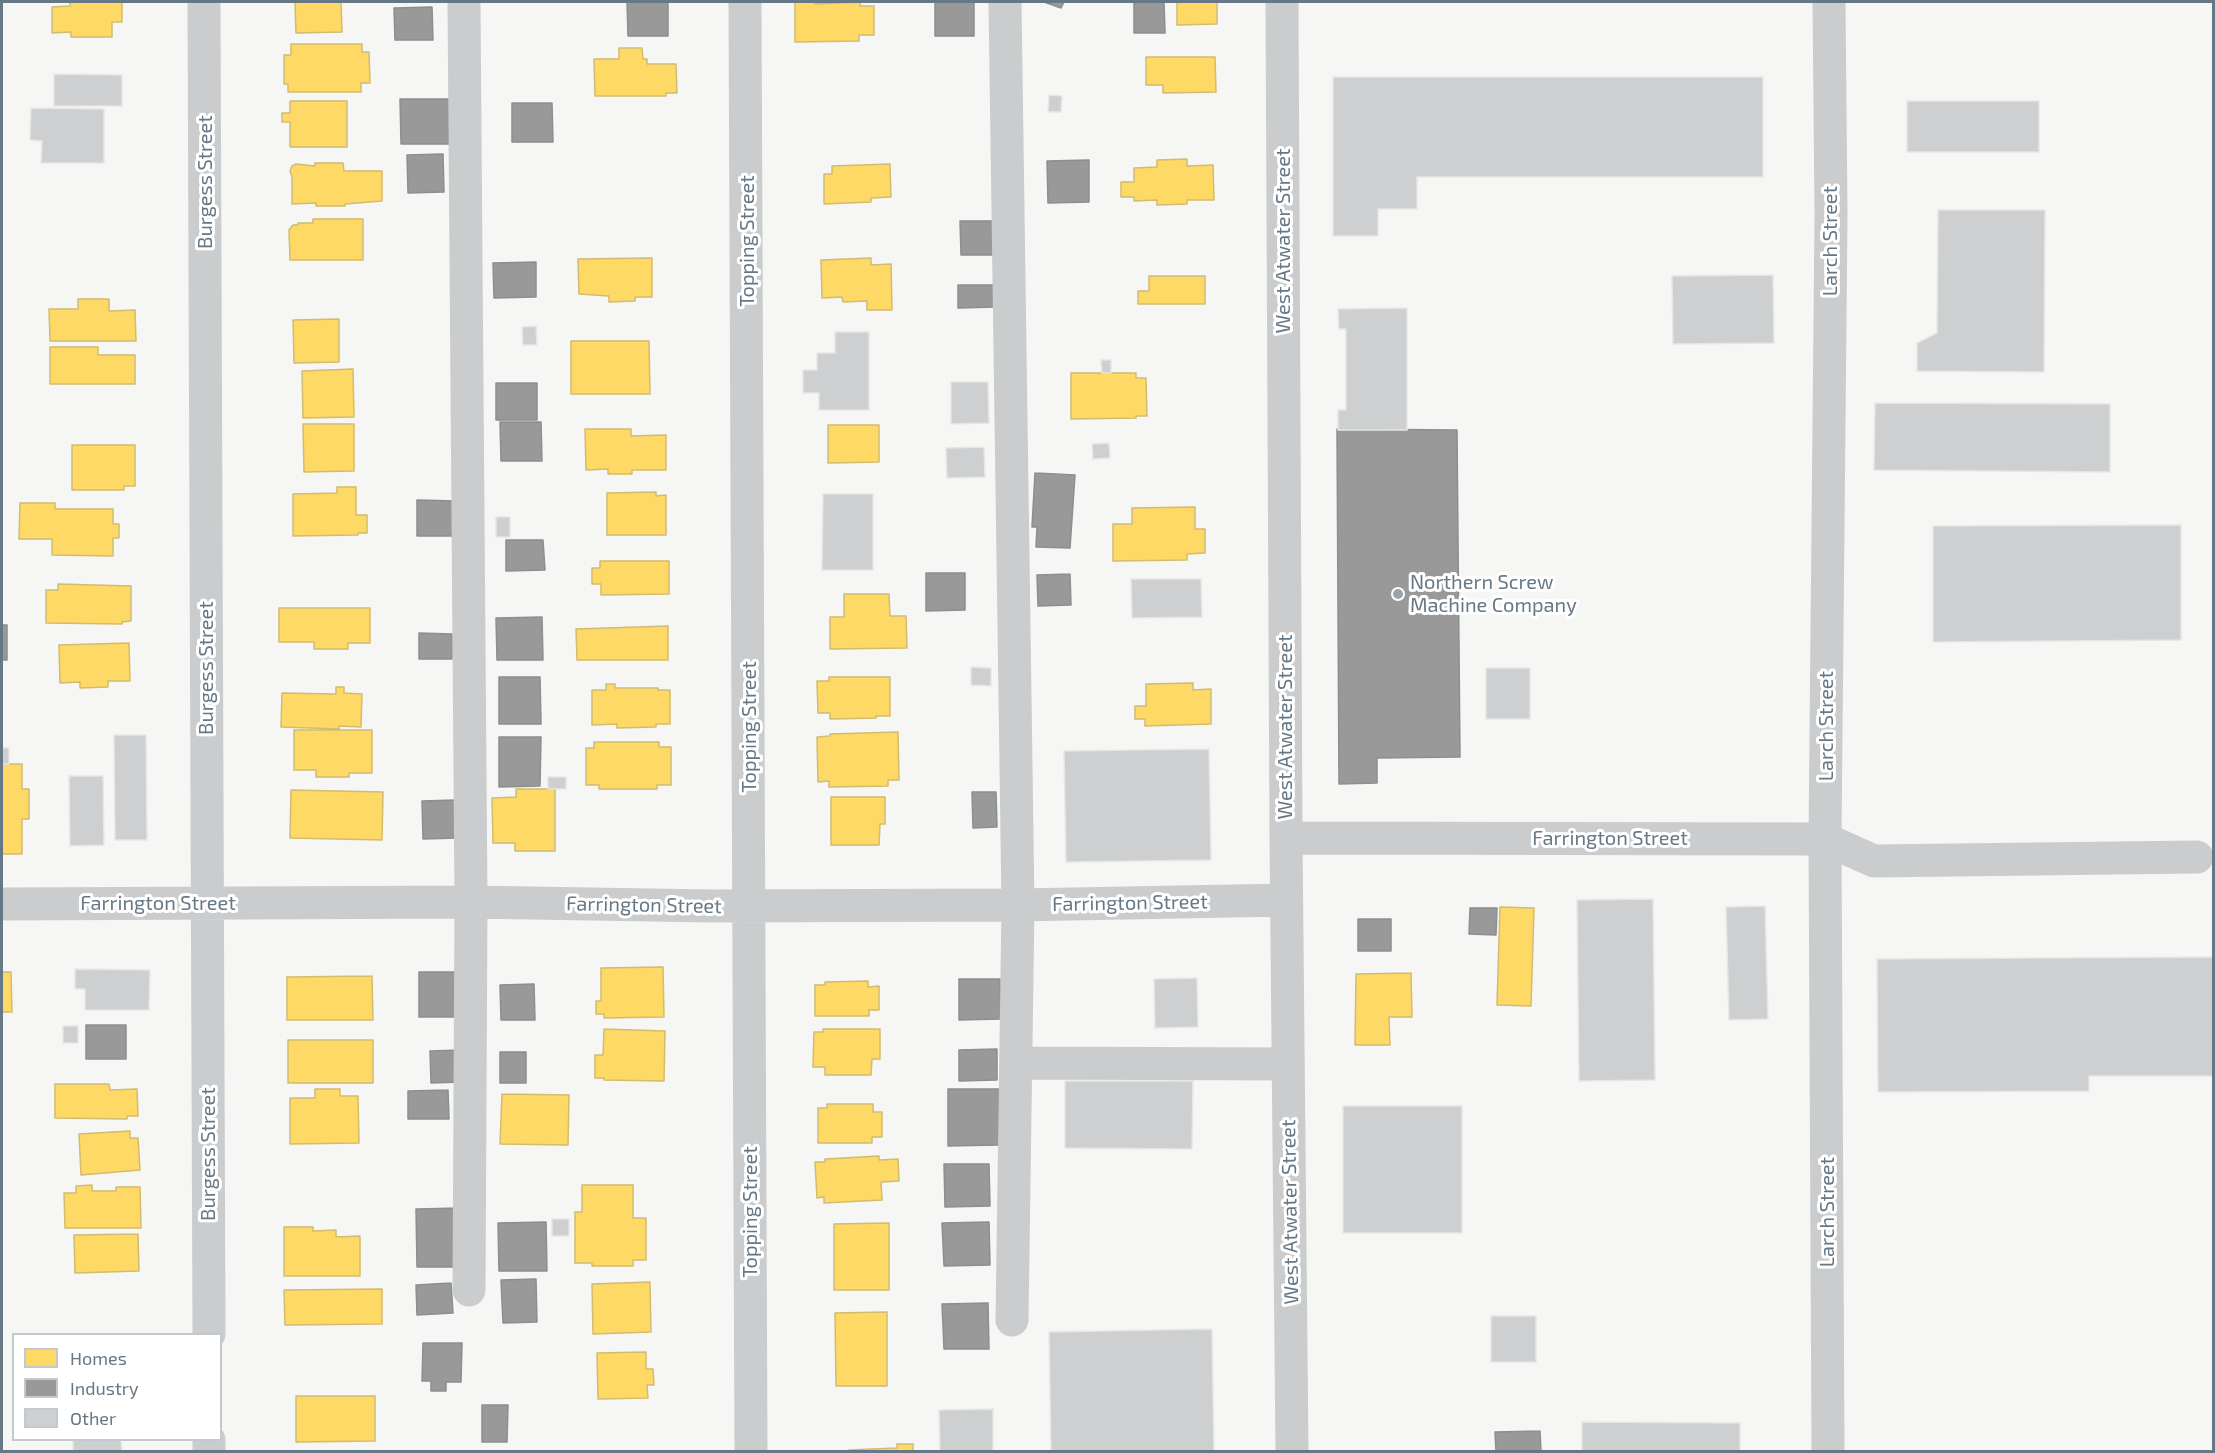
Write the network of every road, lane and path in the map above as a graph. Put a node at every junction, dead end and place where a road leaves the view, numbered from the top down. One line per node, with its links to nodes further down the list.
1 (204, 2): 11 (street, Burgess Street)
2 (464, 2): 12 (street)
3 (746, 2): 14 (street, Topping Street)
4 (1005, 2): 15 (street)
5 (1282, 2): 7 (street, West Atwater Street)
6 (1829, 2): 8 (street, Larch Street)
7 (1286, 838): 8 (street, Farrington Street); 10 (street, West Atwater Street)
8 (1825, 839): 9 (street); 23 (street, Larch Street)
9 (2197, 857)
10 (1287, 900): 15 (street, Farrington Street); 17 (street, West Atwater Street)
11 (207, 903): 12 (street, Farrington Street); 13 (street, Farrington Street); 20 (street, Burgess Street)
12 (471, 903): 14 (street, Farrington Street); 18 (street)
13 (2, 904)
14 (749, 905): 15 (street, Farrington Street); 21 (street, Topping Street)
15 (1018, 905): 16 (street)
16 (1016, 1063): 17 (street); 19 (street)
17 (1288, 1064): 22 (street, West Atwater Street)
18 (469, 1290)
19 (1012, 1320)
20 (208, 1333)
21 (751, 1452)
22 (1292, 1452)
23 (1828, 1452)

